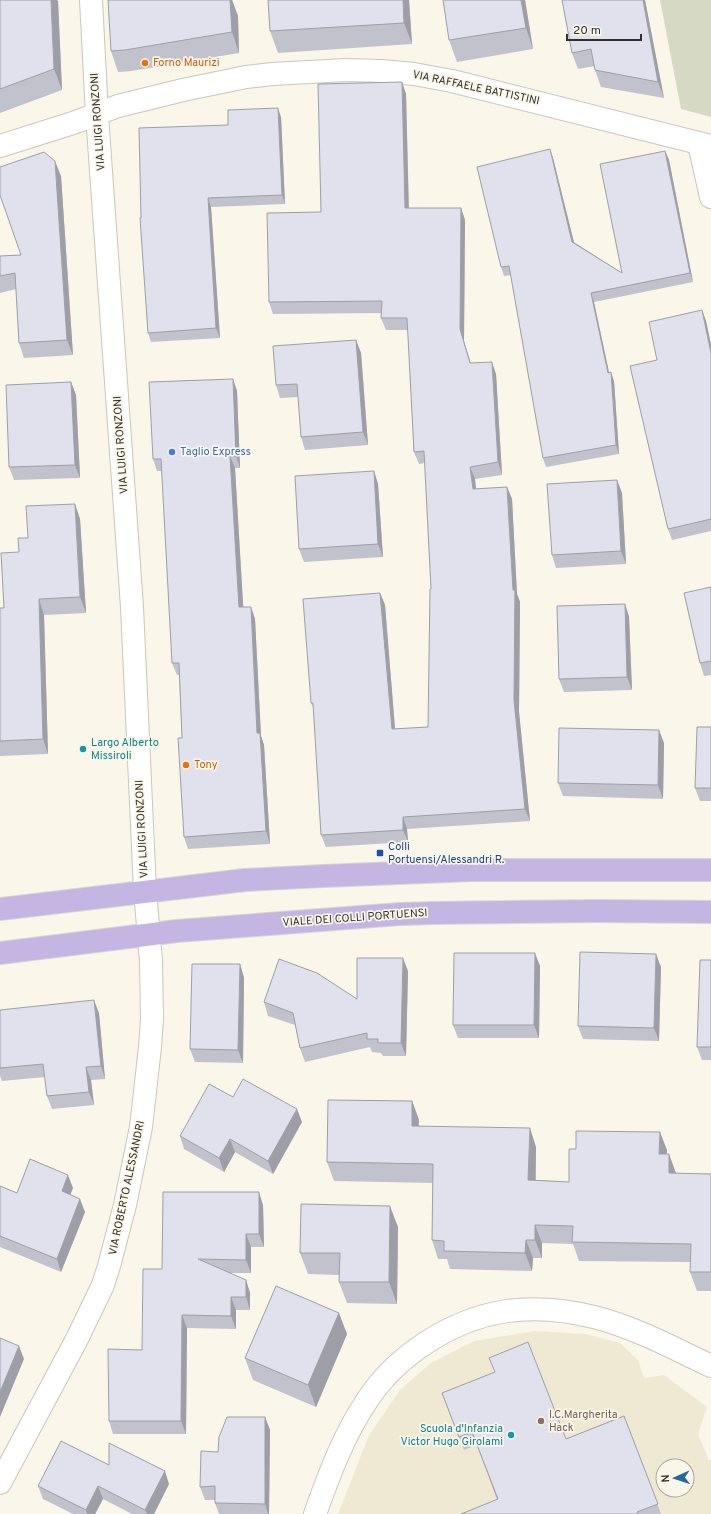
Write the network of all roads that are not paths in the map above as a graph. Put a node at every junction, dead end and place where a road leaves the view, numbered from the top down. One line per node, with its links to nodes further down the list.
1 (90, 0): 2 (street, VIA LUIGI RONZONI)
2 (97, 115): 3 (street, VIA RAFFAELE BATTISTINI); 4 (street, VIA RAFFAELE BATTISTINI); 7 (street, VIA LUIGI RONZONI)
3 (705, 145): 5 (street)
4 (0, 146)
5 (711, 197)
6 (711, 870): 7 (main road)
7 (145, 891): 8 (main road); 10 (street, VIA ROBERTO ALESSANDRI)
8 (0, 909)
9 (711, 912): 10 (main road, VIALE DEI COLLI PORTUENSI)
10 (150, 934): 11 (main road, VIALE DEI COLLI PORTUENSI); 13 (street, VIA ROBERTO ALESSANDRI)
11 (0, 953)
12 (711, 1366): 14 (street)
13 (0, 1482)
14 (315, 1514)

